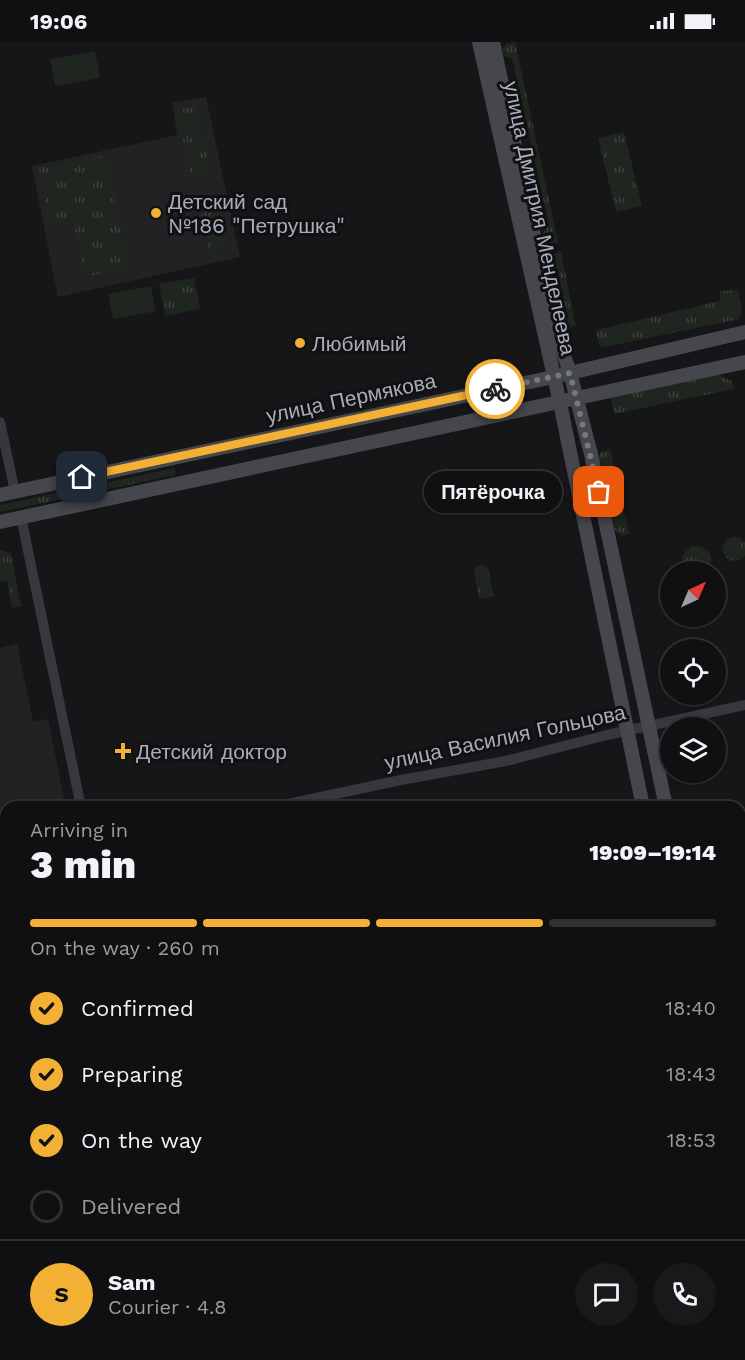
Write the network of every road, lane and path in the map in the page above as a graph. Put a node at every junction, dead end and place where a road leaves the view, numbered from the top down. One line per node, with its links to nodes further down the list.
1 (479, 42): 6 (street, улица Дмитрия Менделеева)
2 (493, 42): 5 (street, улица Дмитрия Менделеева)
3 (745, 332): 5 (street, улица Пермякова)
4 (745, 362): 7 (street)
5 (570, 373): 6 (street, улица Пермякова); 7 (street, улица Дмитрия Менделеева)
6 (553, 377): 8 (street, улица Дмитрия Менделеева); 10 (street, улица Пермякова)
7 (577, 399): 8 (street); 15 (street, улица Дмитрия Менделеева)
8 (560, 403): 12 (street); 16 (street, улица Дмитрия Менделеева)
9 (0, 422): 10 (street)
10 (15, 492): 11 (street, улица Пермякова)
11 (0, 495)
12 (21, 517): 13 (street); 17 (street)
13 (0, 522)
14 (745, 705): 15 (street, улица Василия Гольцова)
15 (649, 726): 16 (street, улица Василия Гольцова); 20 (street, улица Дмитрия Менделеева)
16 (627, 731): 18 (street, улица Василия Гольцова); 19 (street, улица Дмитрия Менделеева)
17 (80, 801)
18 (302, 801)
19 (642, 801)
20 (665, 801)

